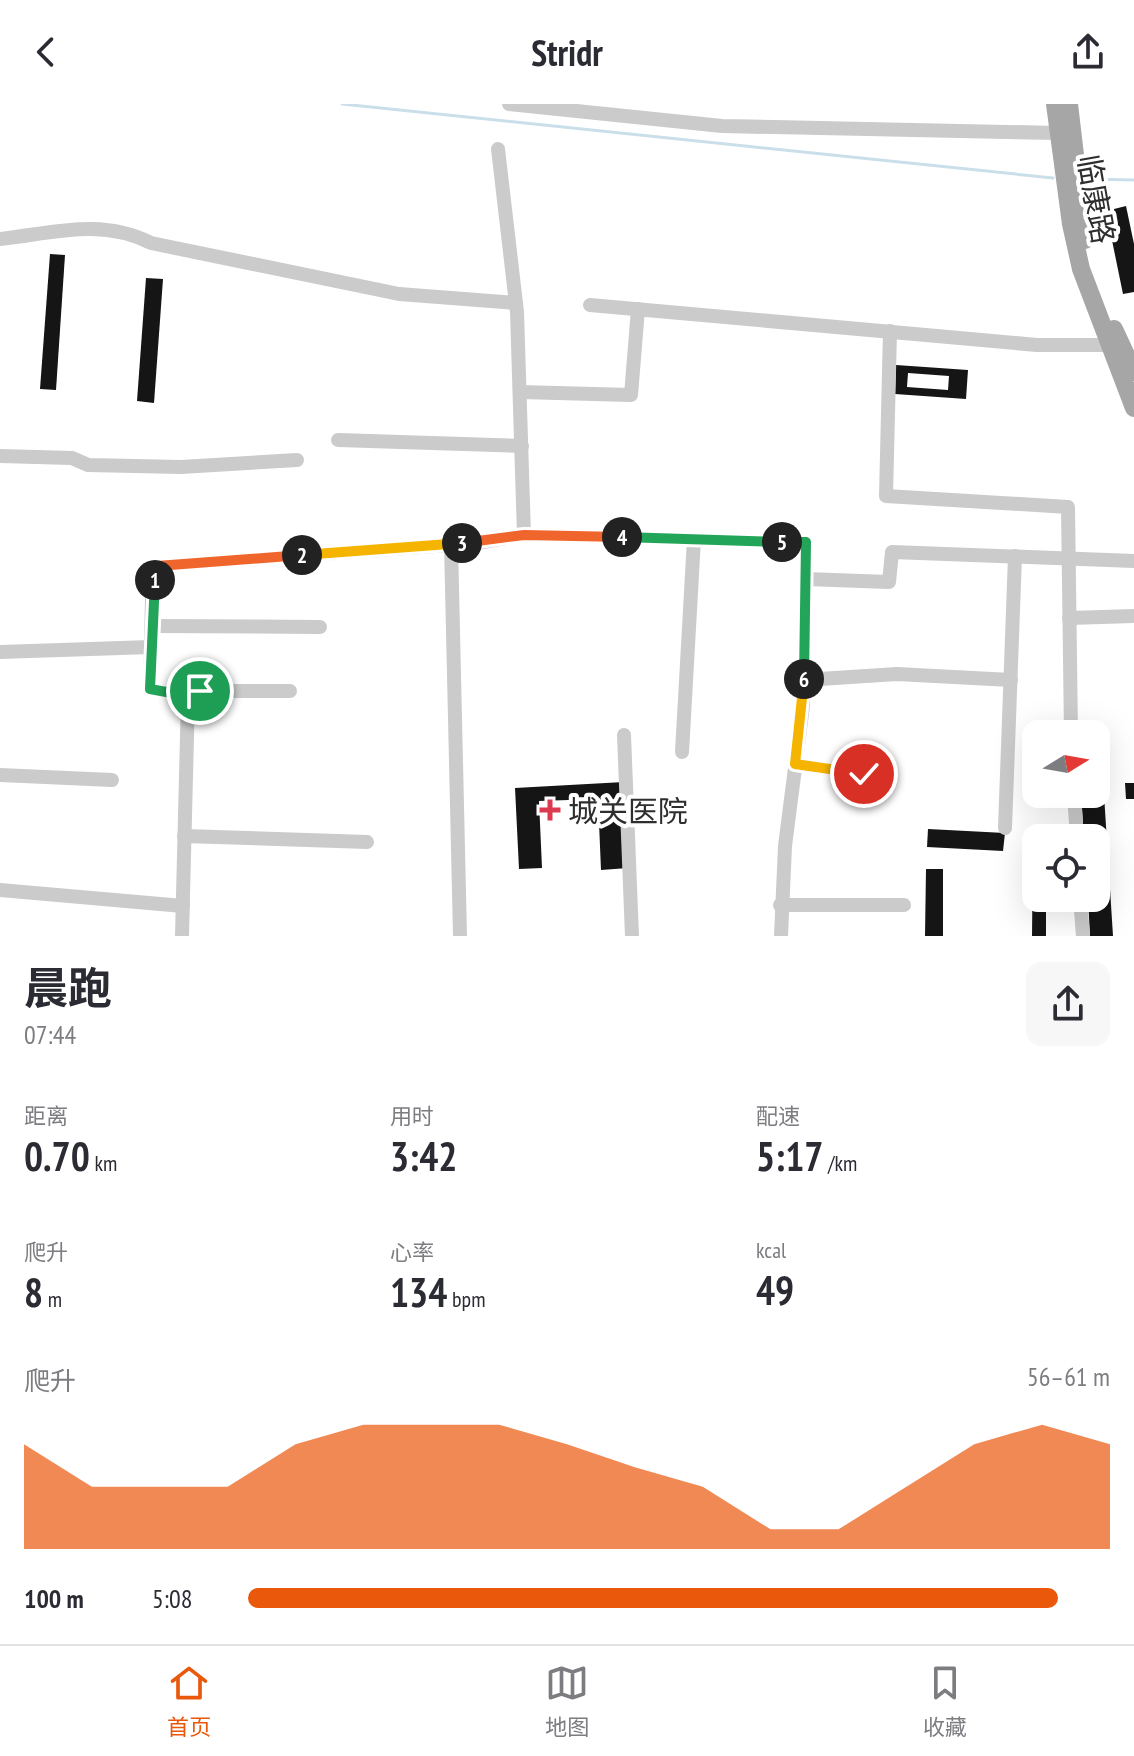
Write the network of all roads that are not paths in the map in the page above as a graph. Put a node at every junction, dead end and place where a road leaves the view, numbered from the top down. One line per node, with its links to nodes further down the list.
1 (509, 104): 5 (street)
2 (673, 104): 5 (street)
3 (1055, 104): 6 (main road)
4 (1069, 104): 6 (main road)
5 (671, 121): 6 (street)
6 (1065, 132): 13 (main road, 临康路); 14 (main road, 临康路)
7 (498, 149): 9 (street)
8 (0, 239): 9 (street)
9 (516, 303): 15 (street)
10 (590, 305): 11 (street)
11 (638, 309): 12 (street); 15 (street)
12 (890, 331): 13 (street); 25 (street)
13 (1109, 345): 16 (main road, 临康路)
14 (1134, 372)
15 (520, 392): 18 (street)
16 (1134, 408)
17 (338, 440): 18 (street)
18 (522, 446): 21 (street)
19 (0, 456): 20 (street)
20 (297, 460)
21 (524, 535): 22 (street); 23 (street)
22 (694, 539): 27 (street); 40 (street)
23 (451, 544): 30 (street); 54 (street)
24 (1015, 556): 25 (street); 27 (street); 35 (street)
25 (1068, 559): 26 (street); 29 (street)
26 (1134, 561)
27 (806, 579): 34 (street)
28 (1134, 616): 29 (street)
29 (1069, 618): 38 (street)
30 (152, 626): 31 (street); 32 (street)
31 (320, 627)
32 (151, 647): 33 (street); 37 (street)
33 (0, 652)
34 (804, 680): 35 (street); 41 (street)
35 (1011, 680): 45 (street)
36 (290, 691): 37 (street)
37 (188, 696): 46 (street)
38 (1071, 720)
39 (624, 735): 55 (street)
40 (682, 752)
41 (795, 764): 42 (street); 49 (street)
42 (864, 774)
43 (0, 775): 44 (street)
44 (112, 780)
45 (1005, 828)
46 (184, 836): 47 (street); 51 (street)
47 (367, 842)
48 (0, 890): 51 (street)
49 (780, 905): 50 (street); 56 (street)
50 (904, 905)
51 (183, 906): 53 (street)
52 (1081, 912): 57 (street)
53 (182, 936)
54 (460, 936)
55 (632, 936)
56 (781, 936)
57 (1083, 936)

